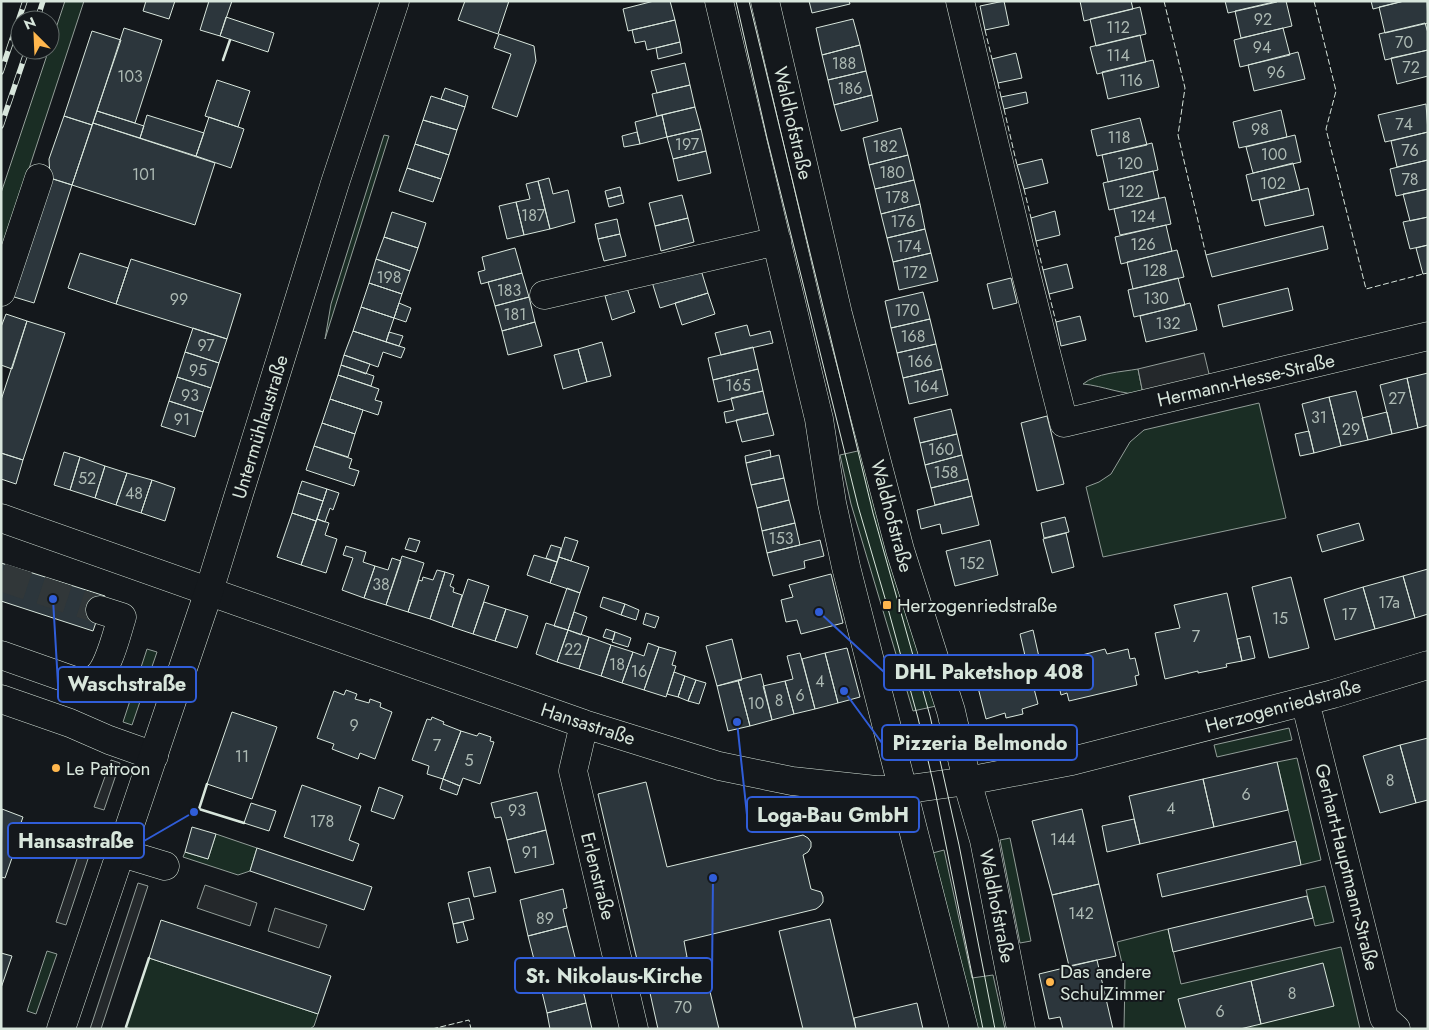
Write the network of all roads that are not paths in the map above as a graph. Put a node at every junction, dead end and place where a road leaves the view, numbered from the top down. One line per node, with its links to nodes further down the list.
1 (395, 1): 11 (street, Untermühlaustraße)
2 (719, 1): 6 (street)
3 (765, 1): 20 (street, Waldhofstraße)
4 (960, 1): 9 (street, Hermann-Hesse-Straße)
5 (39, 178): 7 (street)
6 (777, 241): 8 (street); 21 (street)
7 (1, 292)
8 (544, 295)
9 (1428, 336)
10 (1, 518): 11 (street, Hansastraße)
11 (209, 590): 18 (street, Hansastraße); 19 (street, Untermühlaustraße)
12 (100, 610): 13 (street)
13 (1, 655)
14 (1428, 665): 16 (street, Herzogenriedstraße)
15 (1, 699): 19 (street)
16 (1305, 702): 20 (street, Herzogenriedstraße); 28 (street, Gerhart-Hauptmann-Straße)
17 (1, 713): 19 (street)
18 (584, 724): 21 (street, Hansastraße); 25 (street, Erlenstraße)
19 (152, 761): 22 (street, Untermühlaustraße)
20 (967, 781): 21 (street, Herzogenriedstraße); 27 (street, Waldhofstraße)
21 (902, 790): 26 (street)
22 (122, 852): 23 (street); 24 (street, Untermühlaustraße)
23 (165, 866)
24 (61, 1029)
25 (634, 1029)
26 (964, 1029)
27 (1021, 1029)
28 (1396, 1029)

